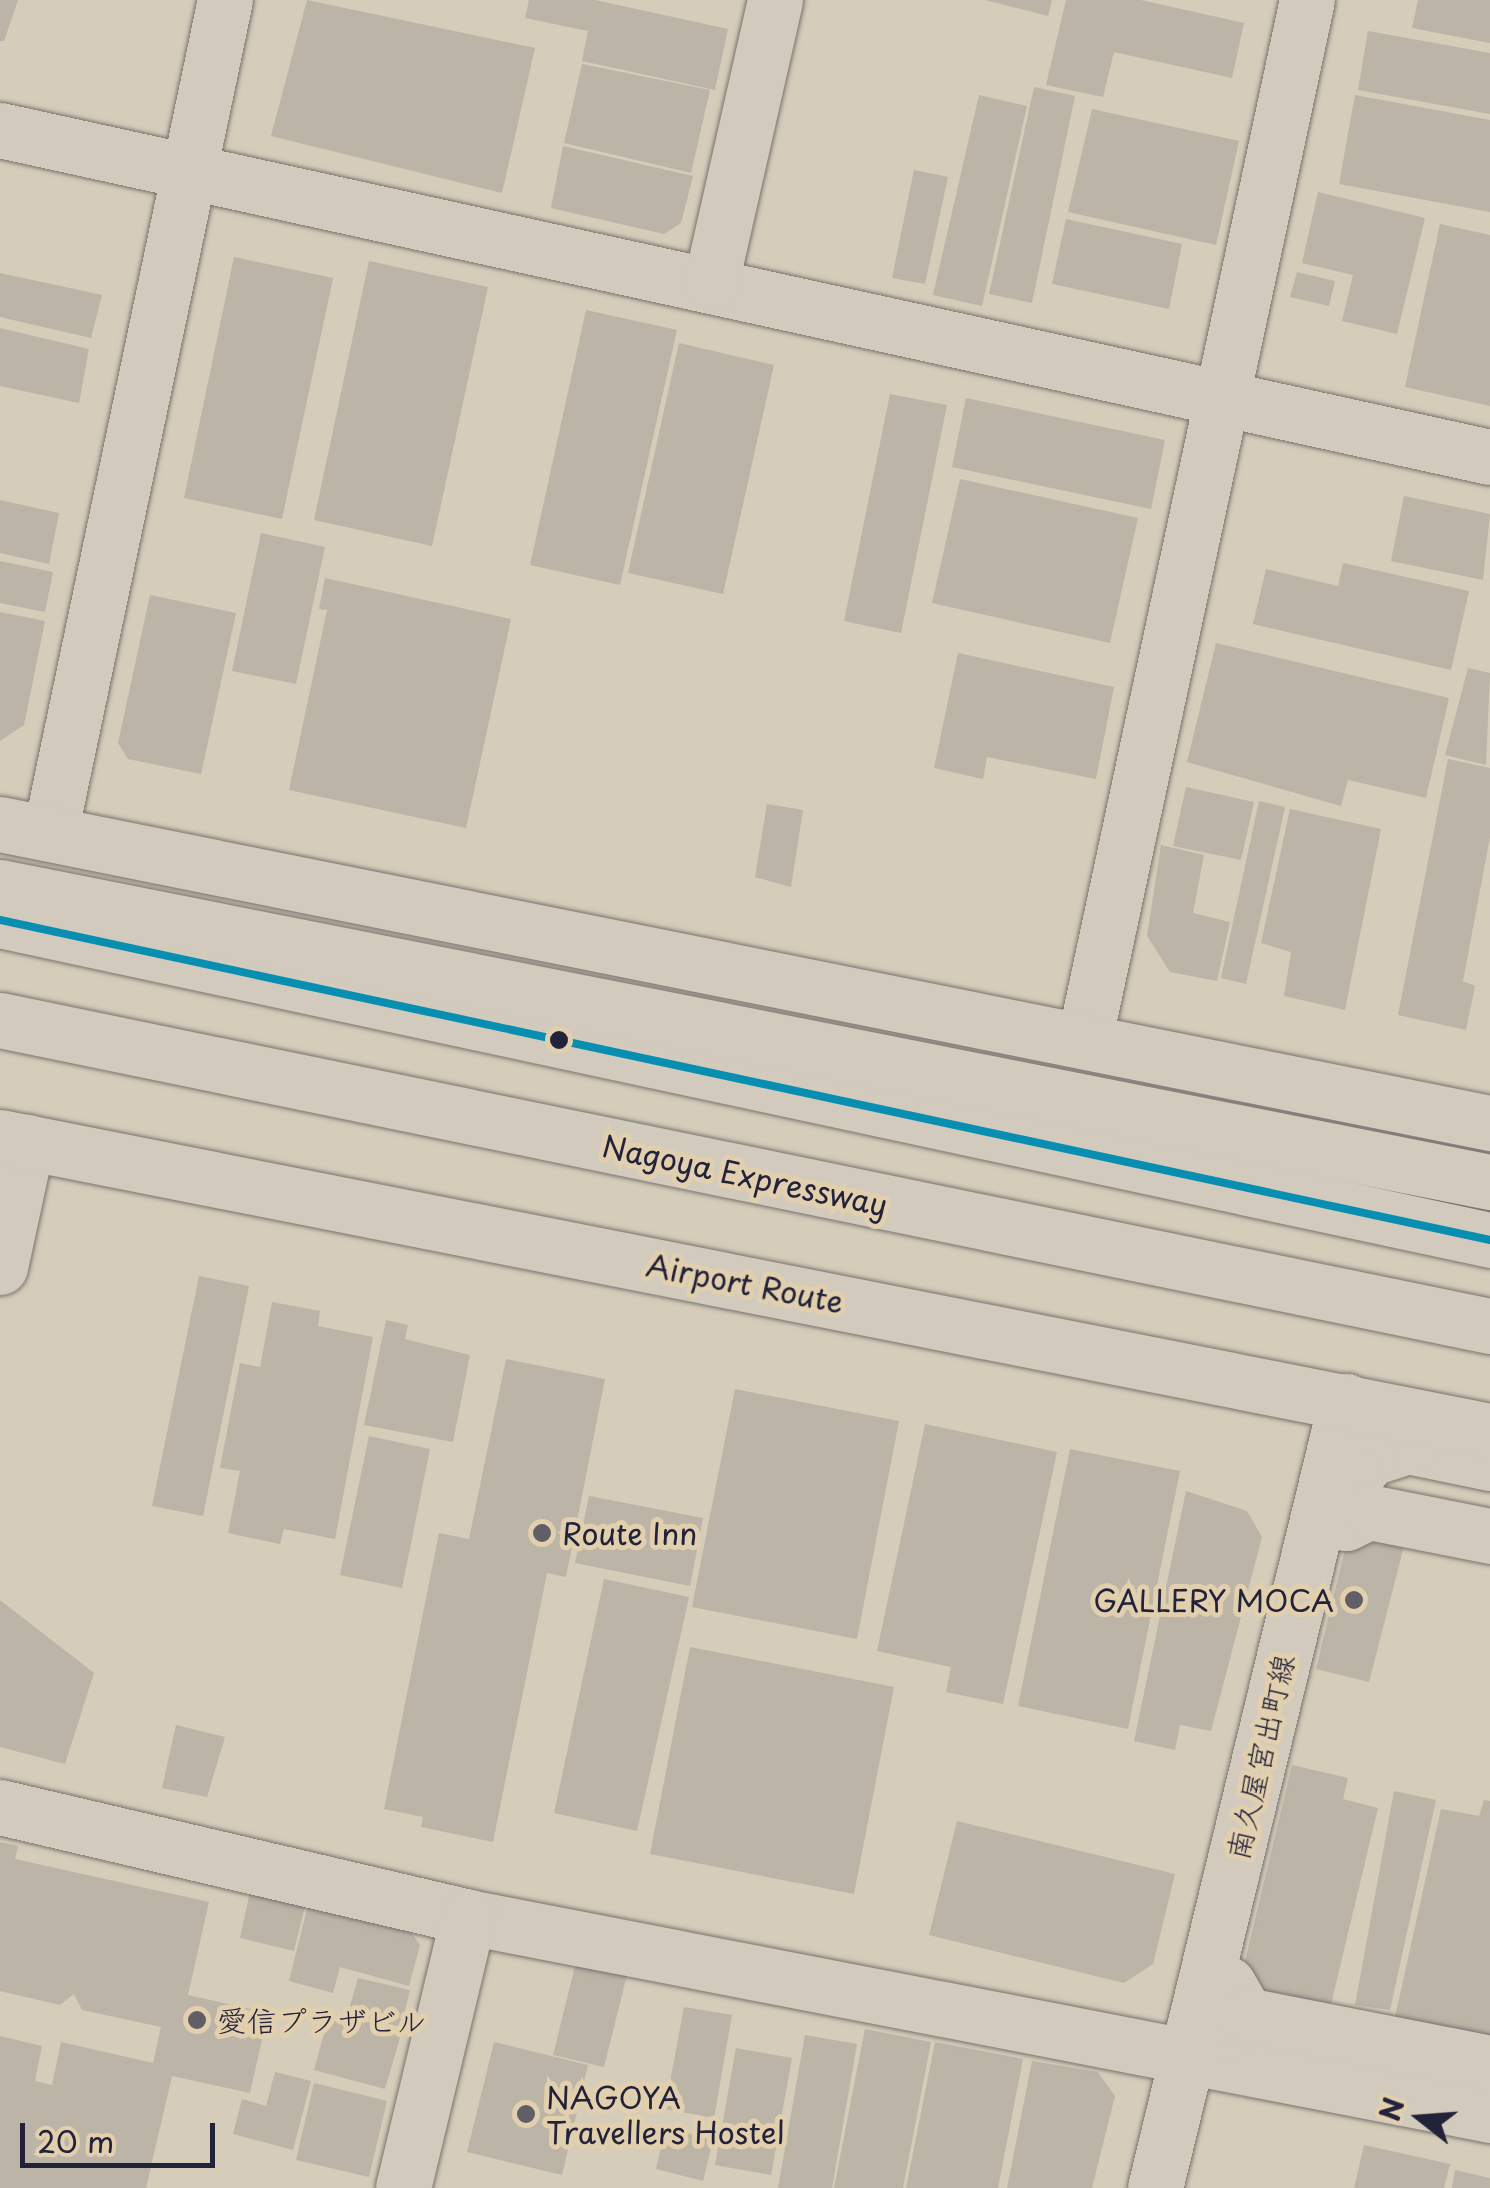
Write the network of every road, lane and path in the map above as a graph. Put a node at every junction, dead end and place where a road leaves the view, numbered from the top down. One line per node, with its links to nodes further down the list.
1 (225, 0): 5 (main road)
2 (775, 0): 6 (main road)
3 (1307, 0): 7 (main road)
4 (0, 130): 5 (main road)
5 (189, 169): 6 (main road); 9 (main road)
6 (711, 282): 7 (main road)
7 (1218, 400): 8 (main road); 13 (main road)
8 (1490, 457)
9 (25, 828): 13 (main road)
10 (0, 887): 16 (main road)
11 (0, 920): 17 (main road)
12 (0, 1020): 19 (main road, Nagoya Expressway)
13 (1086, 1037): 14 (main road)
14 (1490, 1123)
15 (13, 1140): 18 (main road); 20 (main road, Airport Route)
16 (1490, 1182)
17 (1490, 1240)
18 (0, 1267)
19 (1490, 1326)
20 (1346, 1401): 21 (main road, Airport Route); 26 (main road, 南久屋宮出町線)
21 (1490, 1431)
22 (1490, 1463): 23 (main road)
23 (1490, 1536)
24 (0, 1808): 25 (main road)
25 (468, 1917): 26 (main road); 30 (main road)
26 (1189, 2054): 29 (main road); 31 (main road, 南久屋宮出町線)
27 (1490, 2063): 28 (main road)
28 (1490, 2086)
29 (1490, 2116)
30 (402, 2188)
31 (1156, 2188)

